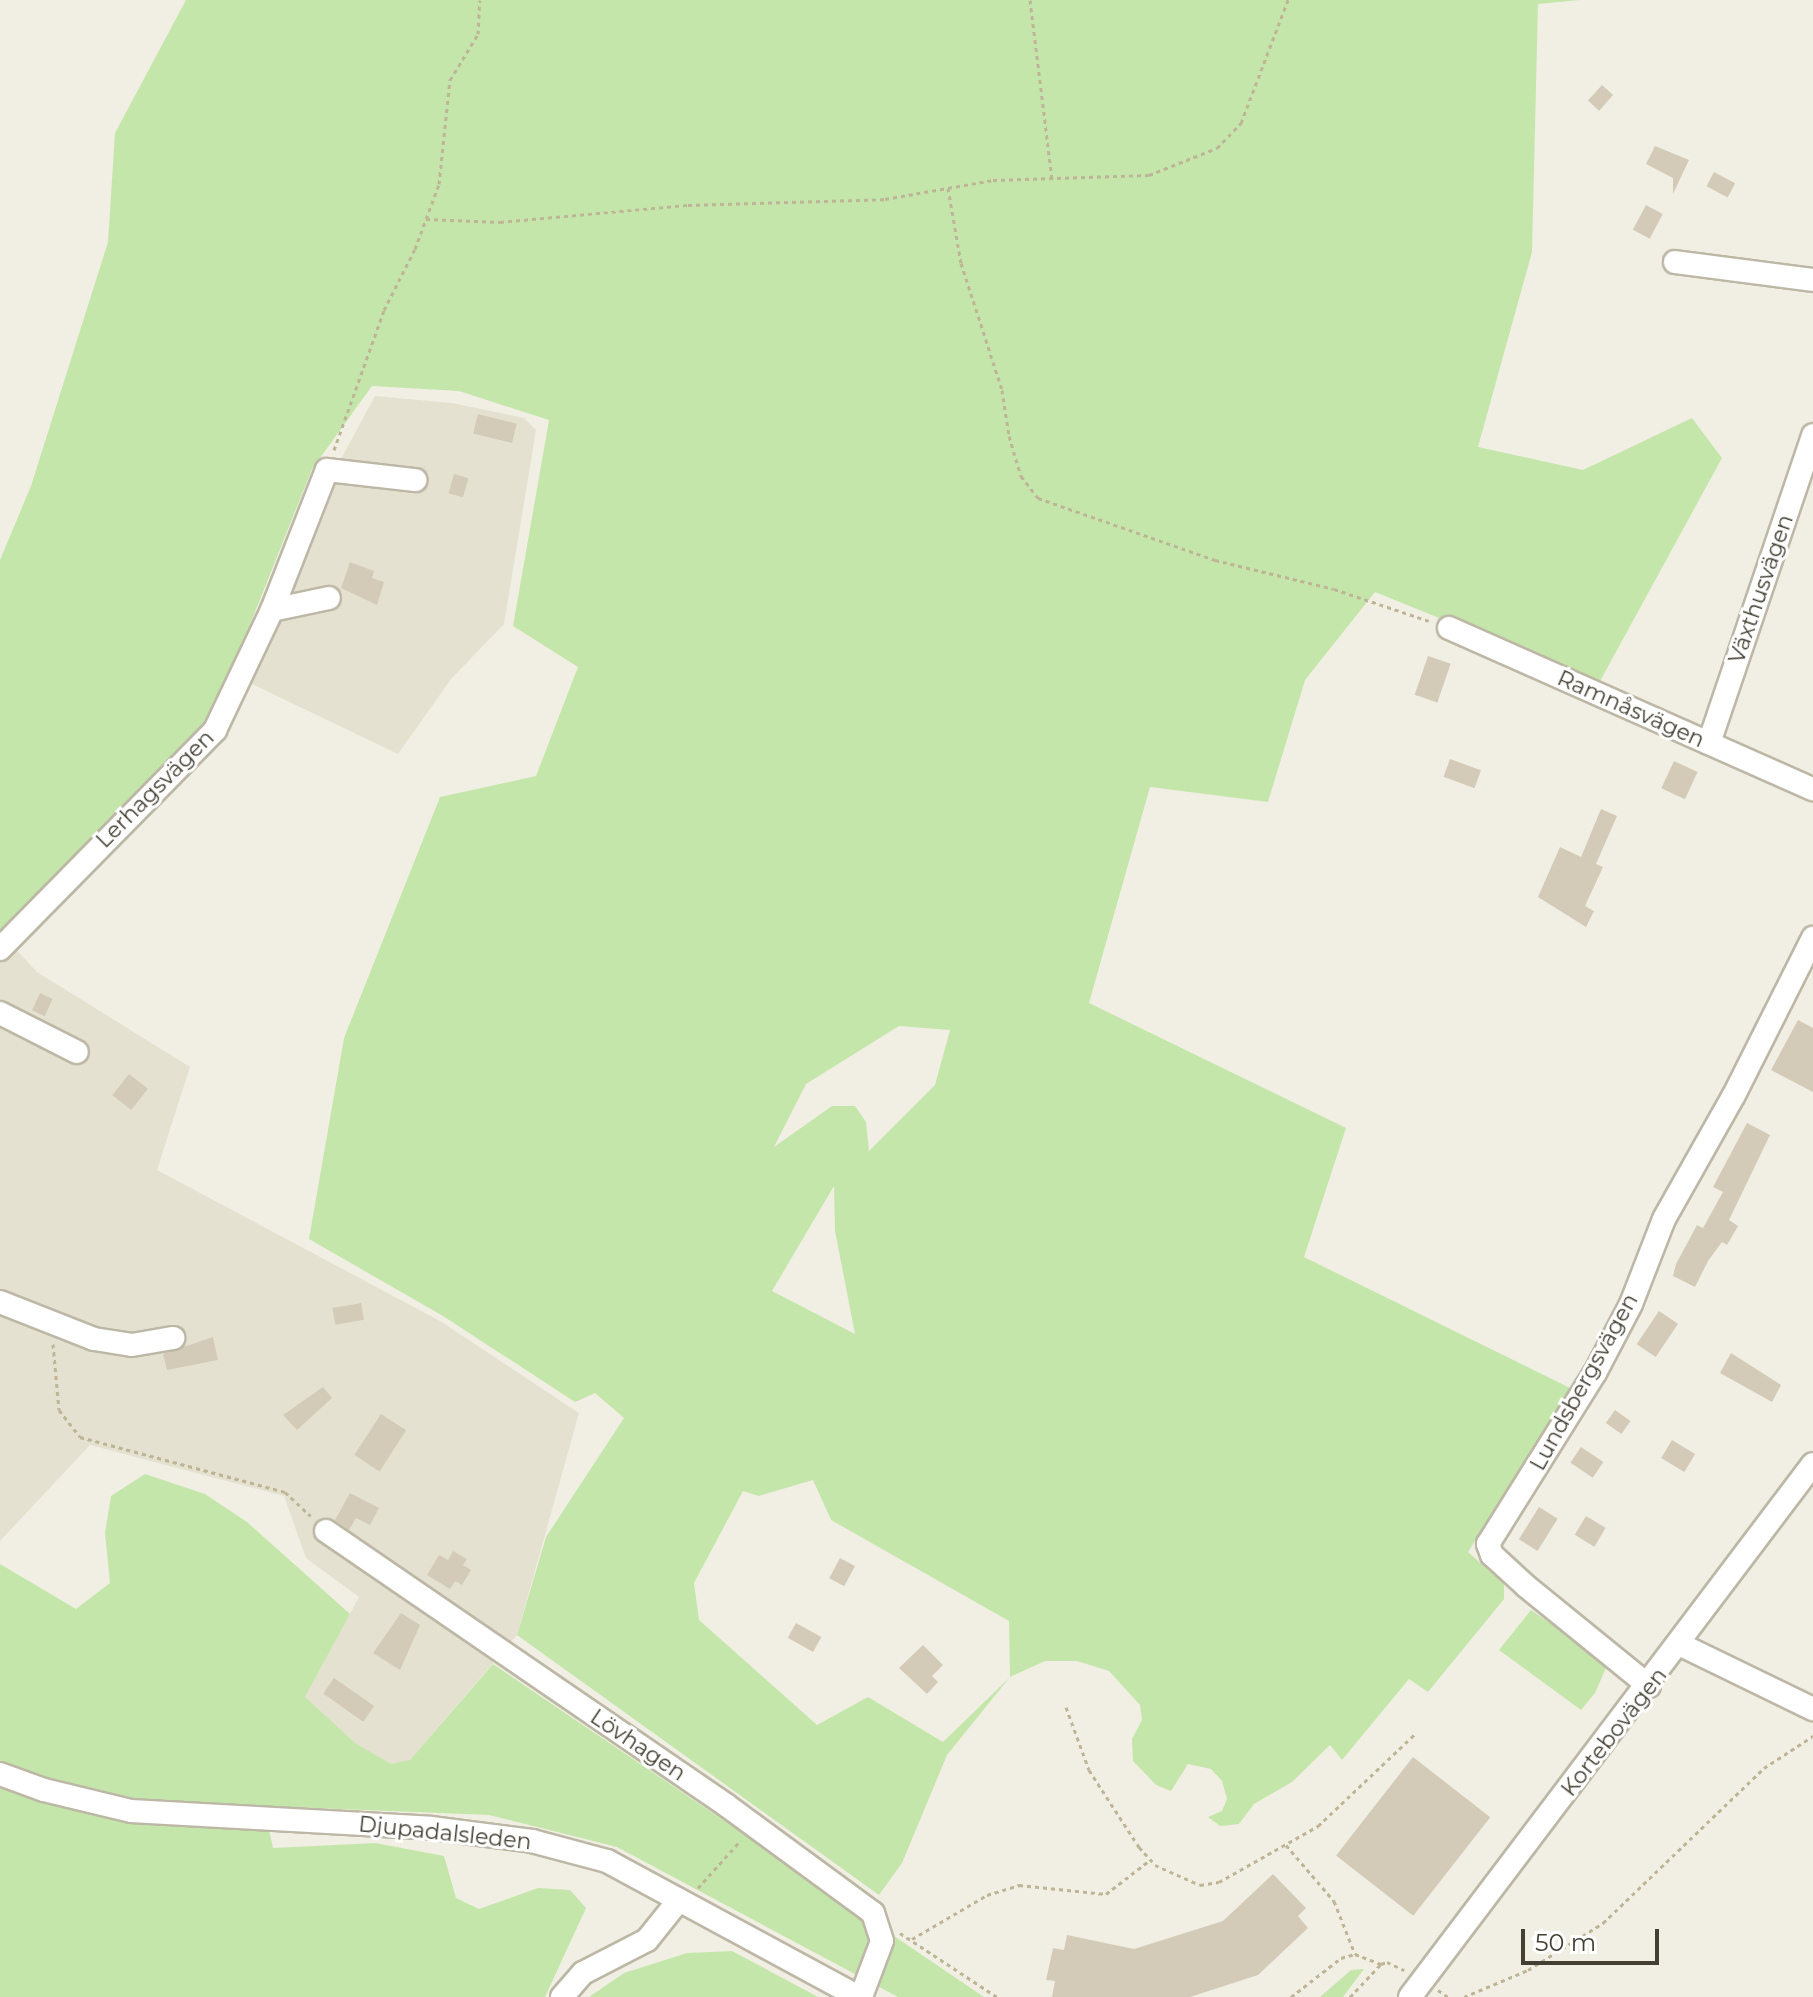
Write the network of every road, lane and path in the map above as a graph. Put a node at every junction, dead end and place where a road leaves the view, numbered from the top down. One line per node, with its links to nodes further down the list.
1 (480, 0): 6 (path)
2 (1030, 0): 4 (path)
3 (1288, 0): 4 (path)
4 (1052, 179): 5 (path)
5 (948, 188): 6 (path); 14 (path)
6 (426, 219): 10 (path)
7 (1675, 262): 8 (street)
8 (1813, 280)
9 (1813, 435): 15 (street, Växthusvägen)
10 (327, 470): 11 (street); 13 (street, Lerhagsvägen)
11 (415, 480)
12 (329, 598): 13 (street)
13 (272, 610): 18 (street, Lerhagsvägen)
14 (1449, 628): 15 (street, Ramnåsvägen)
15 (1709, 743): 16 (street, Ramnåsvägen)
16 (1813, 789)
17 (1813, 938): 27 (street, Lundsbergsvägen)
18 (0, 949)
19 (0, 1013): 20 (street)
20 (77, 1052)
21 (0, 1302): 22 (street)
22 (48, 1321): 23 (street); 25 (path)
23 (173, 1338)
24 (1813, 1464): 26 (street, Kortebovägen)
25 (326, 1531): 33 (street, Lövhagen)
26 (1681, 1645): 27 (street, Kortebovägen); 29 (street)
27 (1649, 1686): 41 (street, Kortebovägen)
28 (1066, 1707): 35 (path)
29 (1813, 1709)
30 (1416, 1733): 34 (path)
31 (1813, 1736): 47 (path)
32 (0, 1774): 36 (street, Djupadalsleden)
33 (754, 1825): 36 (path); 37 (street, Lövhagen)
34 (1286, 1845): 35 (path); 39 (path)
35 (1150, 1860): 38 (path)
36 (679, 1900): 42 (street); 43 (street, Djupadalsleden)
37 (883, 1931): 38 (path); 43 (street)
38 (912, 1939): 44 (path)
39 (1355, 1954): 40 (path); 45 (path)
40 (1381, 1964): 41 (path); 46 (path)
41 (1416, 1989)
42 (562, 1997)
43 (860, 1997)
44 (997, 1997)
45 (1291, 1997)
46 (1350, 1997)
47 (1464, 1997)

